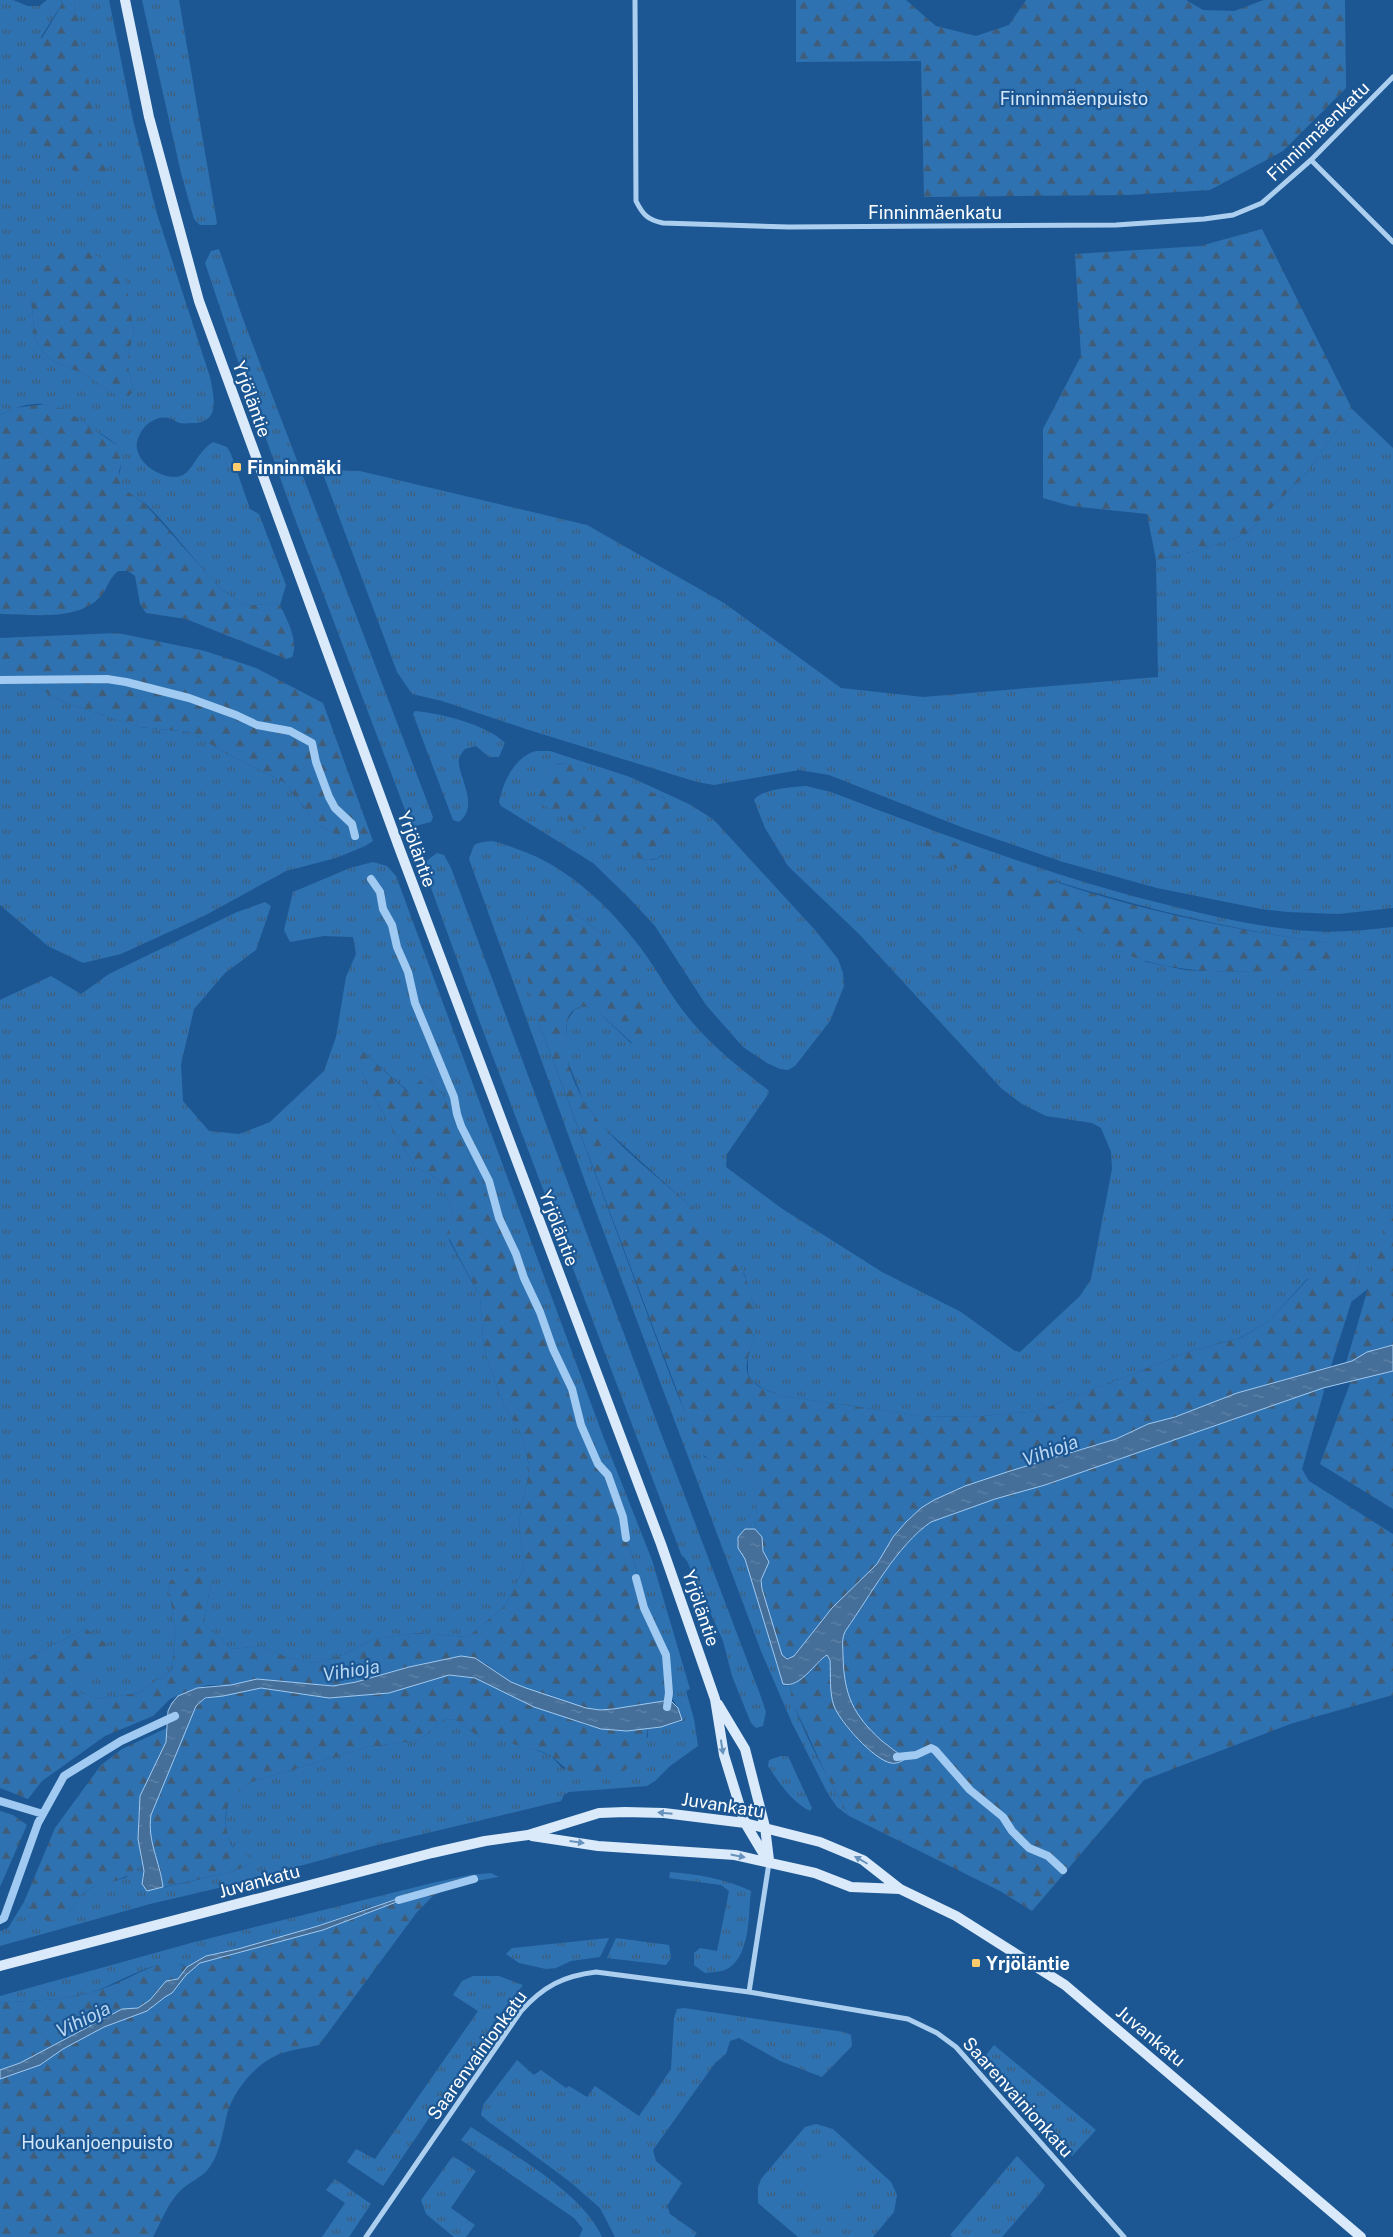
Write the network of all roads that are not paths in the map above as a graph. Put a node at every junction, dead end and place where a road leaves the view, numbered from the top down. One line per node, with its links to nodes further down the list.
1 (125, 0): 6 (main road, Yrjöläntie)
2 (635, 0): 4 (street, Finninmäenkatu)
3 (1393, 77): 4 (street, Finninmäenkatu)
4 (1311, 160): 5 (street)
5 (1393, 242)
6 (715, 1699): 7 (main road, Yrjöläntie, one-way to 7); 8 (main road, Yrjöläntie)
7 (745, 1823): 8 (main road, Juvankatu); 9 (main road, Juvankatu, one-way to 9); 10 (main road, Yrjöläntie)
8 (765, 1827): 10 (main road, Yrjöläntie); 11 (main road, Juvankatu, one-way to 8)
9 (528, 1835): 10 (main road, Juvankatu, one-way to 10); 12 (main road, Juvankatu)
10 (769, 1863): 11 (main road, Juvankatu); 13 (street)
11 (900, 1889): 16 (main road, Juvankatu)
12 (0, 1966)
13 (749, 1992): 14 (street, Saarenvainionkatu); 15 (street, Saarenvainionkatu)
14 (366, 2237)
15 (1124, 2237)
16 (1361, 2237)

